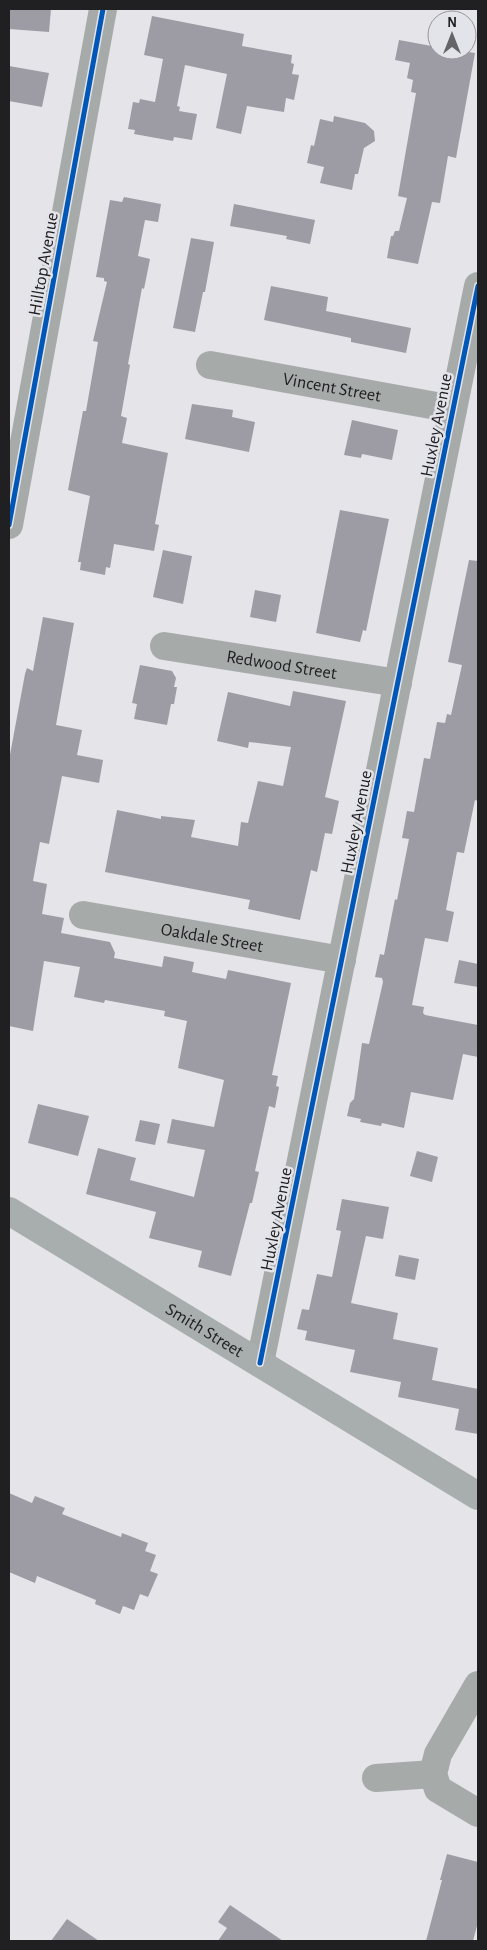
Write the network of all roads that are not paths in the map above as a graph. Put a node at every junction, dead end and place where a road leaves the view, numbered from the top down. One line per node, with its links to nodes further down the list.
1 (103, 9): 5 (street, Hilltop Avenue)
2 (478, 286): 4 (street, Huxley Avenue)
3 (210, 365): 4 (street, Vincent Street)
4 (454, 409): 8 (street, Huxley Avenue)
5 (14, 468): 6 (street, Hilltop Avenue)
6 (9, 525)
7 (164, 646): 8 (street, Redwood Street)
8 (398, 683): 10 (street, Huxley Avenue)
9 (83, 915): 10 (street, Oakdale Street)
10 (342, 960): 12 (street, Huxley Avenue)
11 (9, 1210): 12 (main road, Smith Street)
12 (260, 1363): 13 (main road, Smith Street)
13 (478, 1496)
14 (478, 1685): 15 (street)
15 (434, 1774): 16 (street); 17 (street)
16 (376, 1778)
17 (478, 1813)

